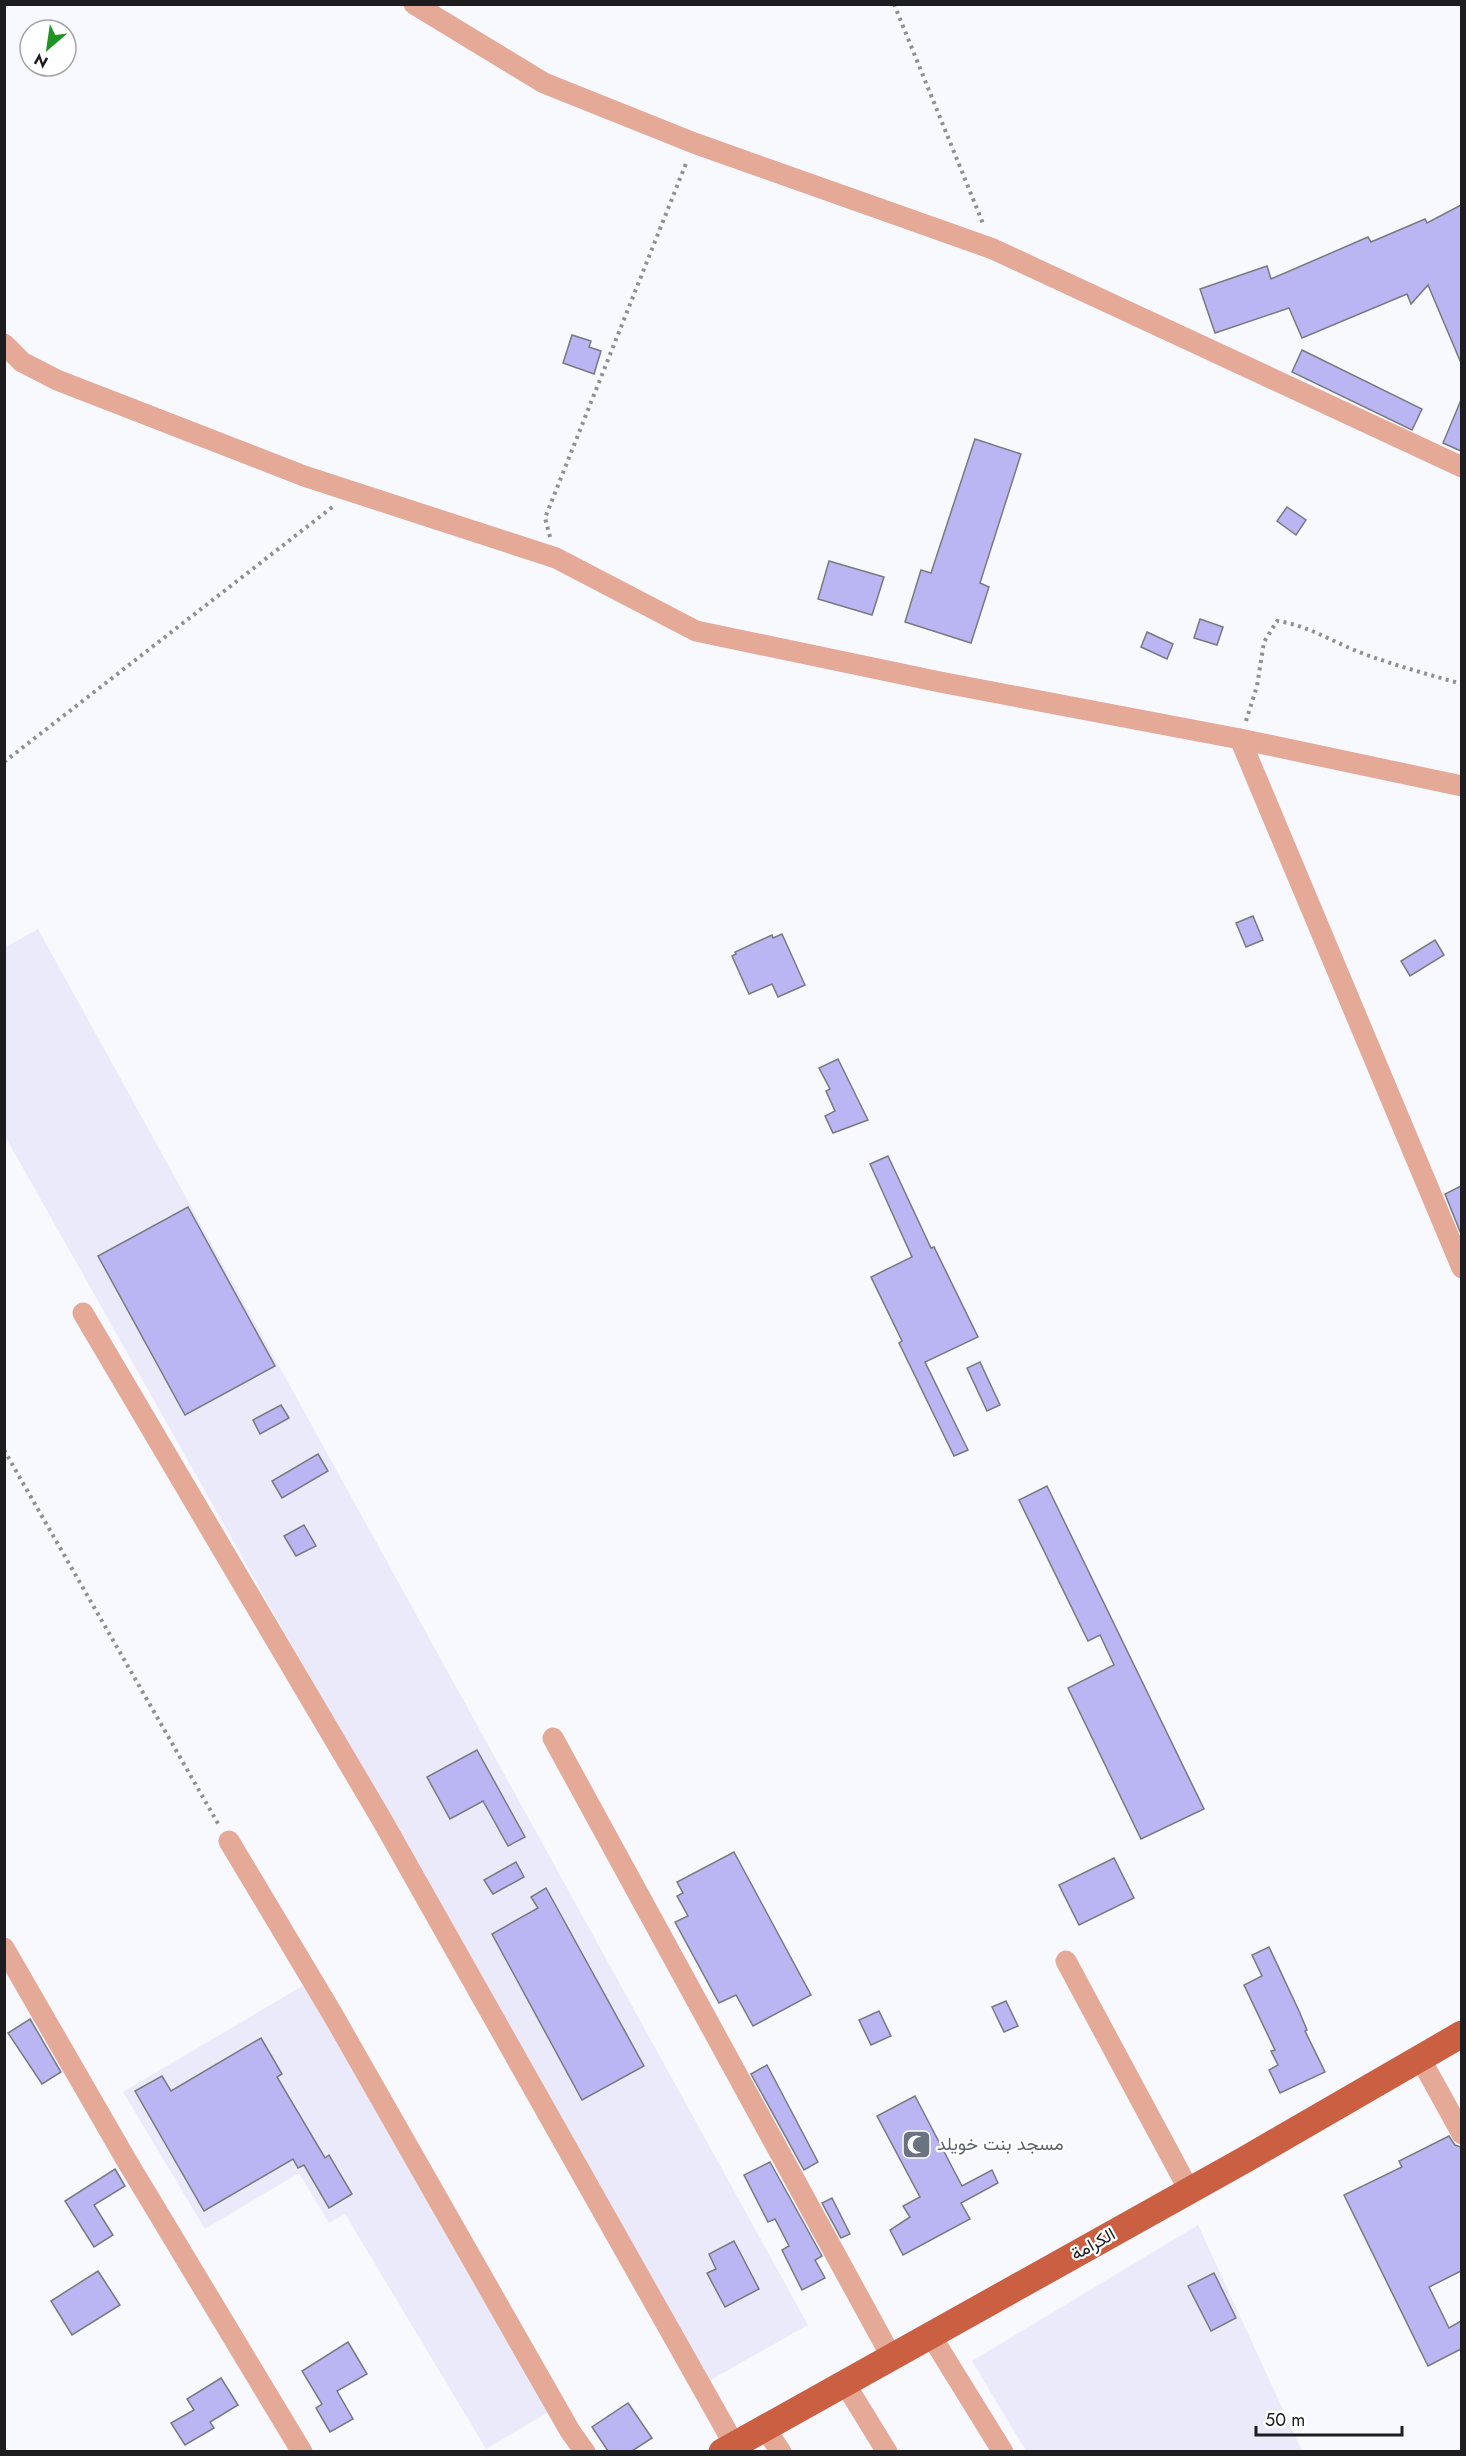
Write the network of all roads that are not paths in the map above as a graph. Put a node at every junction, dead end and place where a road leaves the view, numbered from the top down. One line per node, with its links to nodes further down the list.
1 (414, 4): 3 (street)
2 (4, 344): 4 (street)
3 (1461, 467)
4 (1240, 739): 5 (street); 6 (street)
5 (1461, 786)
6 (1461, 1268)
7 (83, 1313): 20 (street)
8 (553, 1738): 17 (street)
9 (229, 1841): 22 (street)
10 (4, 1948): 21 (street)
11 (1066, 1961): 15 (street)
12 (1461, 2034): 13 (main road, الكرامة)
13 (1420, 2058): 14 (street); 15 (main road, الكرامة)
14 (1461, 2134)
15 (1190, 2190): 16 (main road, الكرامة)
16 (930, 2334): 17 (main road, الكرامة); 25 (street)
17 (891, 2356): 18 (main road, الكرامة)
18 (844, 2382): 19 (main road, الكرامة); 24 (street)
19 (764, 2427): 20 (main road, الكرامة); 23 (street)
20 (728, 2448)
21 (302, 2451)
22 (585, 2451)
23 (781, 2451)
24 (887, 2451)
25 (1003, 2451)

